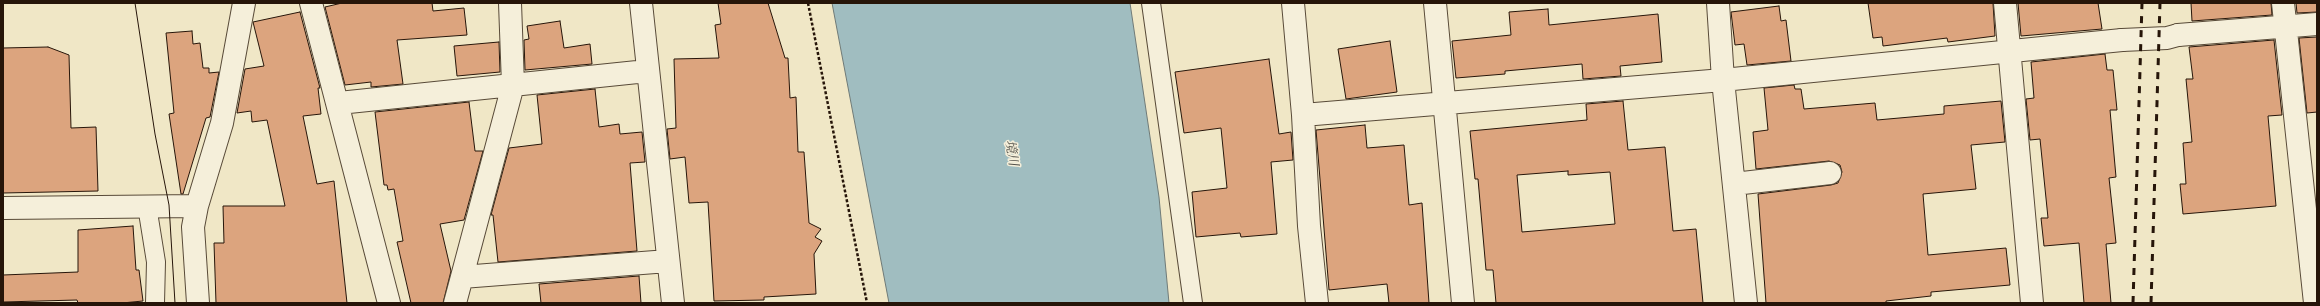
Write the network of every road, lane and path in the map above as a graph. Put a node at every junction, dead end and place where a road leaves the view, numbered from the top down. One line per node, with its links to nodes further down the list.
1 (244, 3): 24 (street)
2 (311, 3): 18 (street)
3 (510, 3): 17 (street)
4 (641, 3): 15 (street)
5 (808, 3): 34 (path)
6 (1151, 3): 35 (lane)
7 (1293, 3): 20 (street)
8 (1435, 3): 19 (street)
9 (1718, 3): 16 (street)
10 (2005, 3): 14 (street)
11 (2283, 3): 13 (street)
12 (2317, 24): 13 (street)
13 (2285, 27): 14 (street); 26 (street)
14 (2009, 51): 16 (street); 39 (street)
15 (647, 71): 17 (street); 27 (street)
16 (1723, 80): 19 (street); 22 (street)
17 (513, 85): 18 (street); 28 (street)
18 (339, 103): 31 (street)
19 (1444, 104): 20 (street); 37 (street)
20 (1303, 115): 36 (street)
21 (1830, 173): 22 (street)
22 (1734, 184): 38 (street)
23 (147, 206): 24 (street); 25 (street); 29 (lane)
24 (197, 206): 30 (street)
25 (3, 208)
26 (2314, 251): 40 (street)
27 (668, 261): 28 (street); 33 (street)
28 (462, 277): 32 (street)
29 (155, 303)
30 (198, 303)
31 (390, 303)
32 (455, 303)
33 (673, 303)
34 (867, 303)
35 (1193, 303)
36 (1317, 303)
37 (1463, 303)
38 (1746, 303)
39 (2032, 303)
40 (2315, 303)

